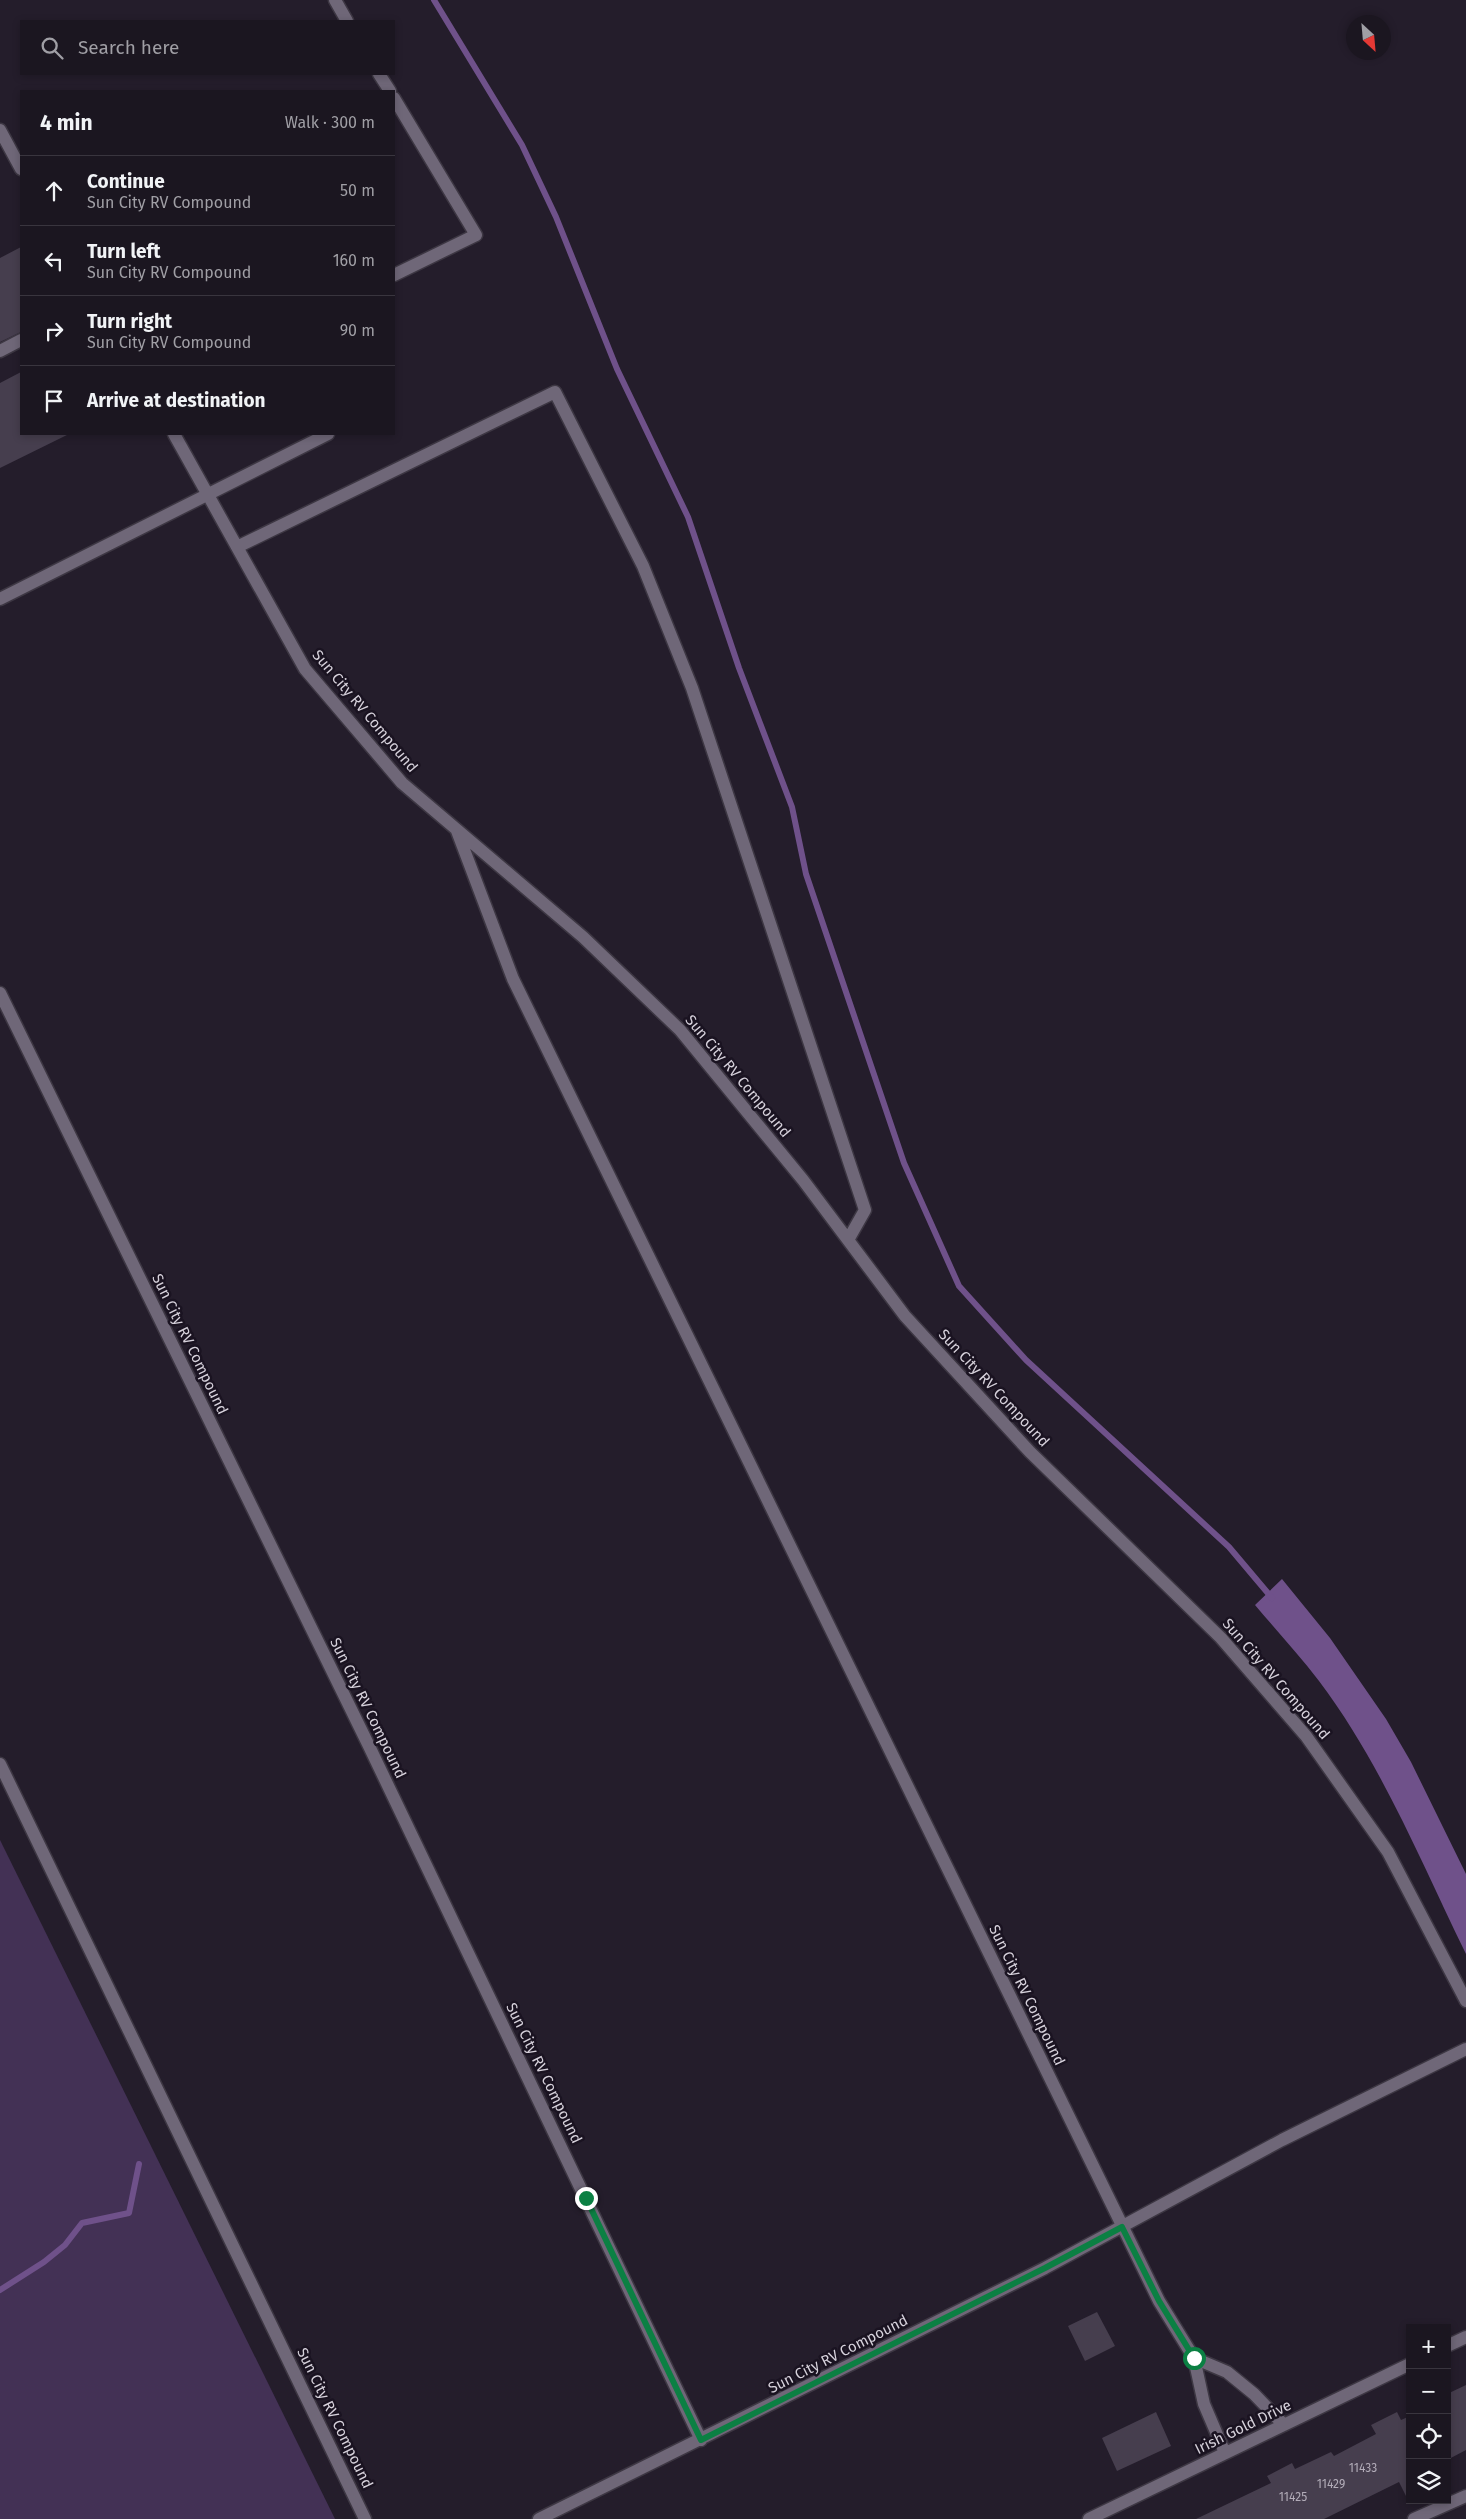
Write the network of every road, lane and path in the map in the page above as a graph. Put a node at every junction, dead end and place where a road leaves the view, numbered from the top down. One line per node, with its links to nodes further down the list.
1 (335, 0): 2 (street)
2 (346, 20)
3 (380, 75): 4 (street)
4 (389, 90)
5 (395, 100): 8 (street)
6 (0, 130): 7 (street)
7 (20, 167)
8 (395, 274)
9 (20, 341): 10 (street)
10 (0, 351)
11 (175, 435): 13 (street, Sun City RV Compound)
12 (326, 435): 13 (street)
13 (208, 495): 14 (street, Sun City RV Compound); 15 (street)
14 (237, 547): 16 (street, Sun City RV Compound); 18 (street)
15 (0, 599)
16 (456, 829): 18 (street, Sun City RV Compound); 22 (street, Sun City RV Compound)
17 (0, 993): 28 (street, Sun City RV Compound)
18 (848, 1240): 20 (street, Sun City RV Compound)
19 (0, 1764): 31 (street, Sun City RV Compound)
20 (1466, 2001)
21 (1466, 2049): 22 (street, Sun City RV Compound)
22 (1122, 2227): 25 (street, Sun City RV Compound); 28 (street, Sun City RV Compound)
23 (1466, 2337): 24 (street)
24 (1451, 2344)
25 (1194, 2358): 27 (street); 29 (street, Sun City RV Compound)
26 (1406, 2366): 27 (street, Irish Gold Drive)
27 (1284, 2425): 29 (street, Irish Gold Drive)
28 (701, 2440): 32 (street, Sun City RV Compound)
29 (1225, 2453): 33 (street, Irish Gold Drive)
30 (1466, 2496): 34 (street)
31 (365, 2519)
32 (539, 2519)
33 (1090, 2519)
34 (1414, 2519)

